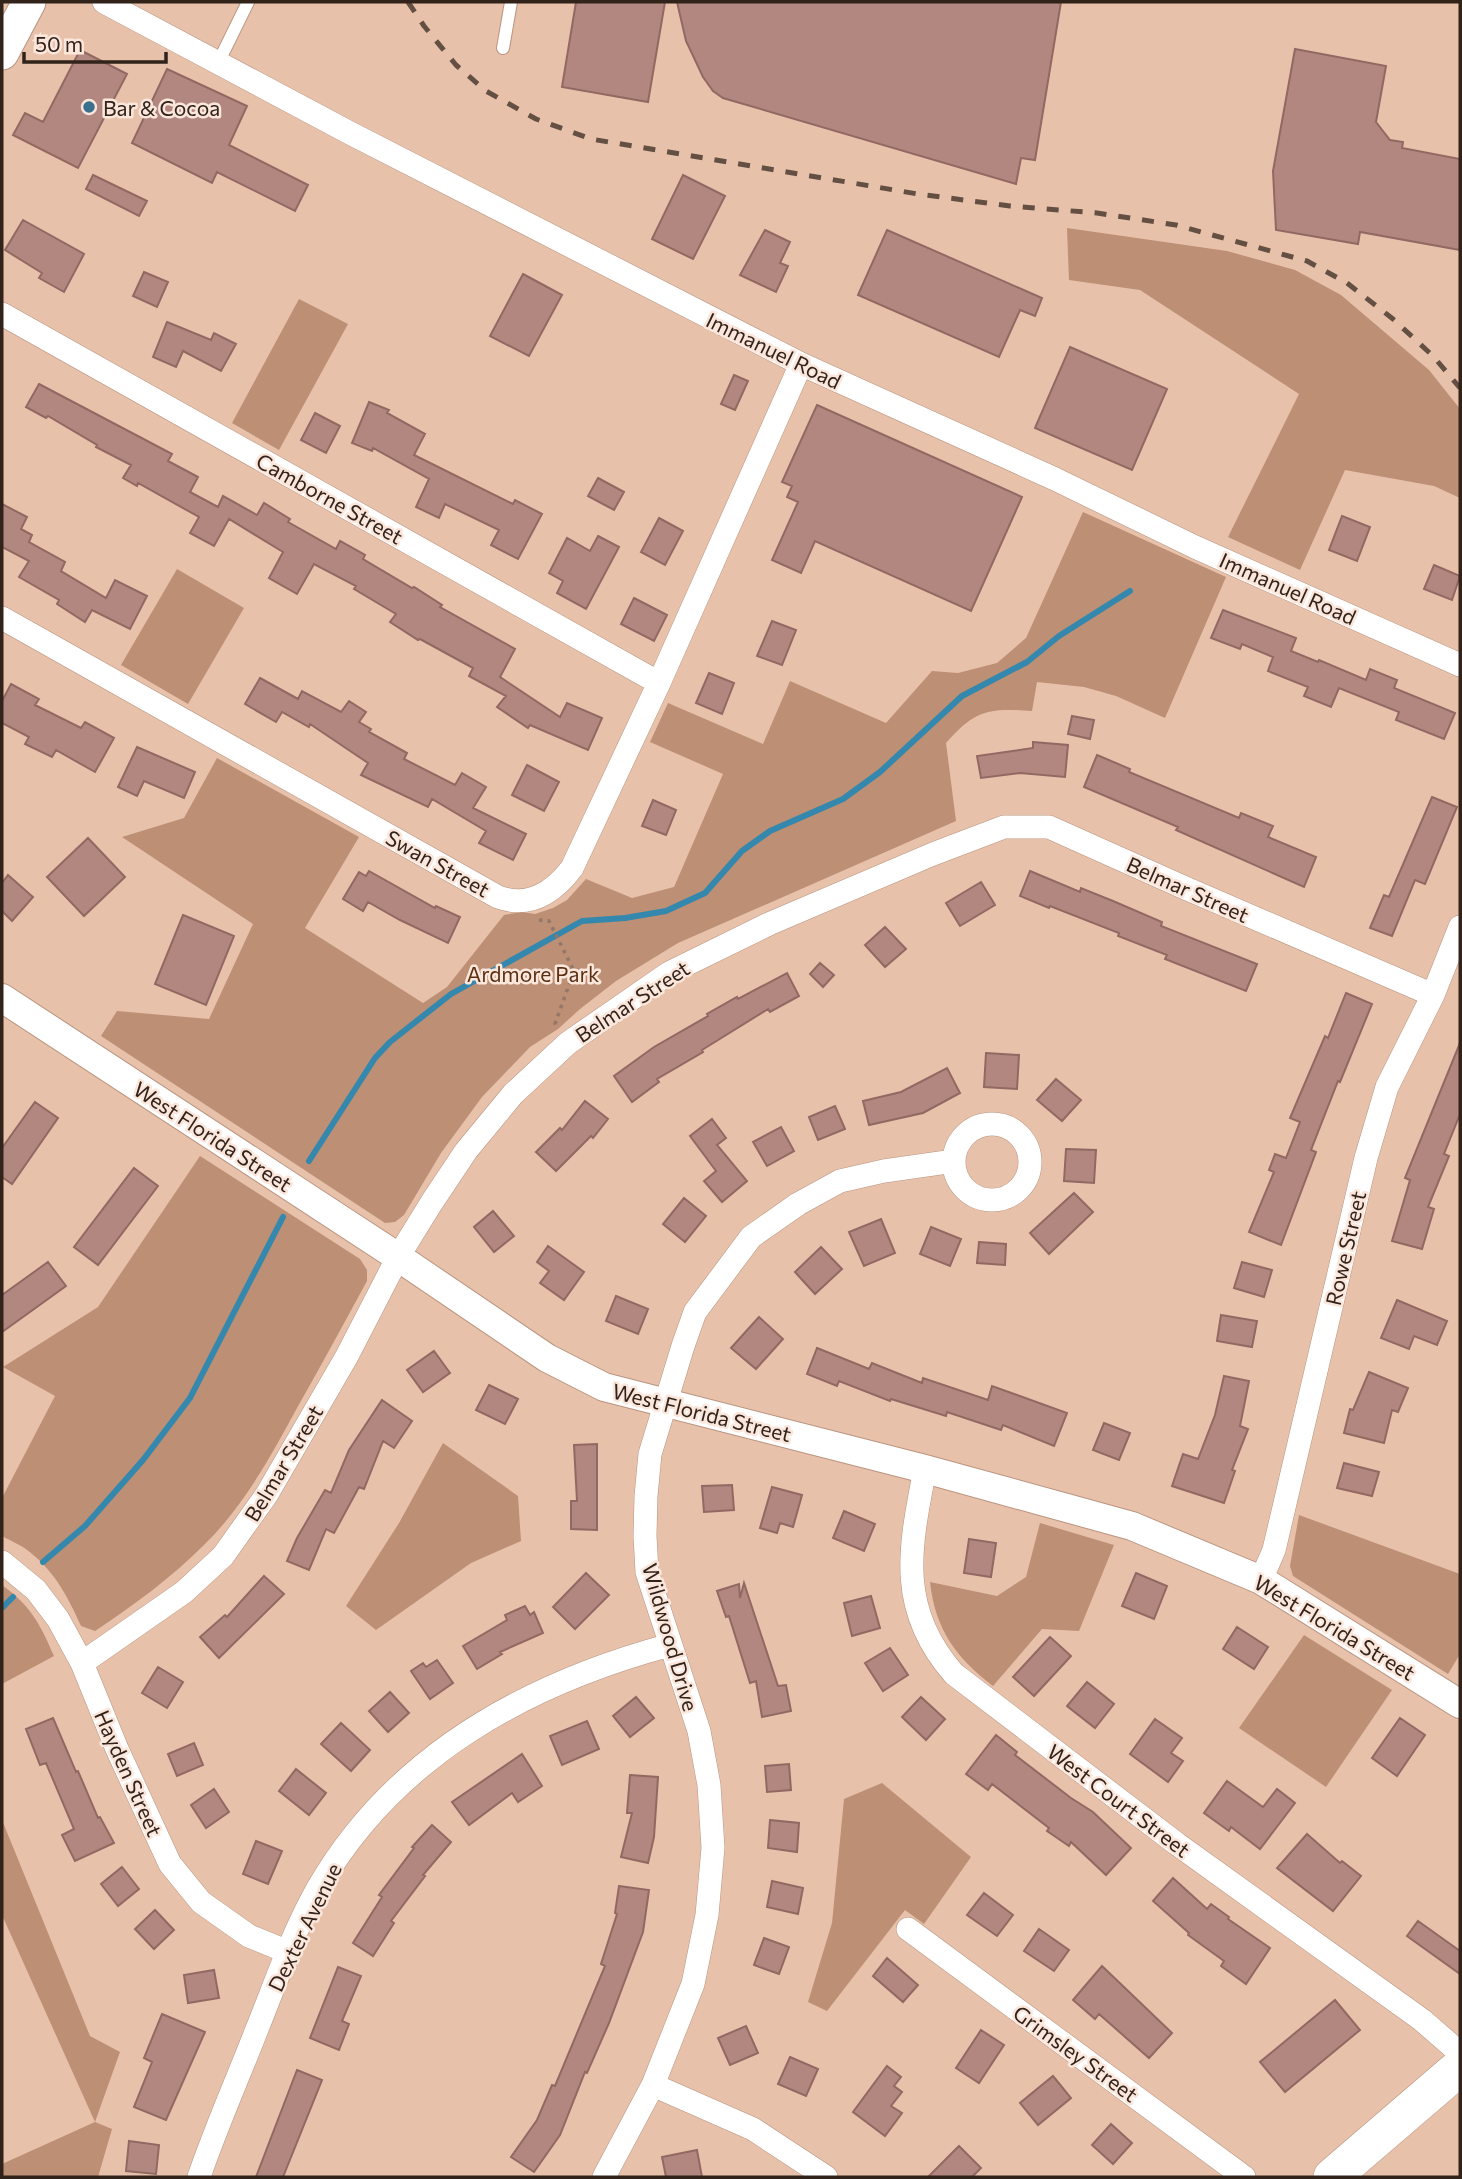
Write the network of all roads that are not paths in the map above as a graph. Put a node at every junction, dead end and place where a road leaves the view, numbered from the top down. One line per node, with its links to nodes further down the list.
1 (29, 2): 6 (main road)
2 (247, 2): 7 (lane)
3 (511, 2): 5 (lane)
4 (117, 5): 7 (street, Immanuel Road)
5 (503, 48)
6 (2, 53)
7 (219, 63): 9 (street, Immanuel Road)
8 (2, 314): 12 (street, Camborne Street)
9 (801, 364): 11 (street, Immanuel Road); 12 (street, Swan Street)
10 (2, 618): 12 (street, Swan Street)
11 (1460, 665)
12 (659, 683)
13 (1460, 927): 14 (street, Rowe Street)
14 (1433, 995): 17 (street, Belmar Street); 21 (street, Rowe Street)
15 (2, 998): 17 (street, West Florida Street)
16 (954, 1161): 18 (street, Wildwood Drive)
17 (398, 1257): 18 (street, West Florida Street); 23 (street, Belmar Street)
18 (665, 1403): 19 (street, West Florida Street); 22 (street, Wildwood Drive)
19 (925, 1469): 21 (street, West Florida Street); 27 (street, West Court Street)
20 (2, 1562): 23 (street, Hayden Street)
21 (1261, 1580): 24 (street, West Florida Street)
22 (670, 1645): 26 (street, Dexter Avenue); 29 (street, Wildwood Drive)
23 (82, 1663): 26 (street, Hayden Street)
24 (1460, 1704)
25 (908, 1930): 33 (street, Grimsley Street)
26 (288, 1952): 30 (street, Dexter Avenue)
27 (1460, 2053)
28 (1460, 2067): 34 (main road)
29 (653, 2085): 31 (street, Wildwood Drive); 32 (street)
30 (199, 2177)
31 (604, 2177)
32 (826, 2177)
33 (1244, 2177)
34 (1332, 2177)

